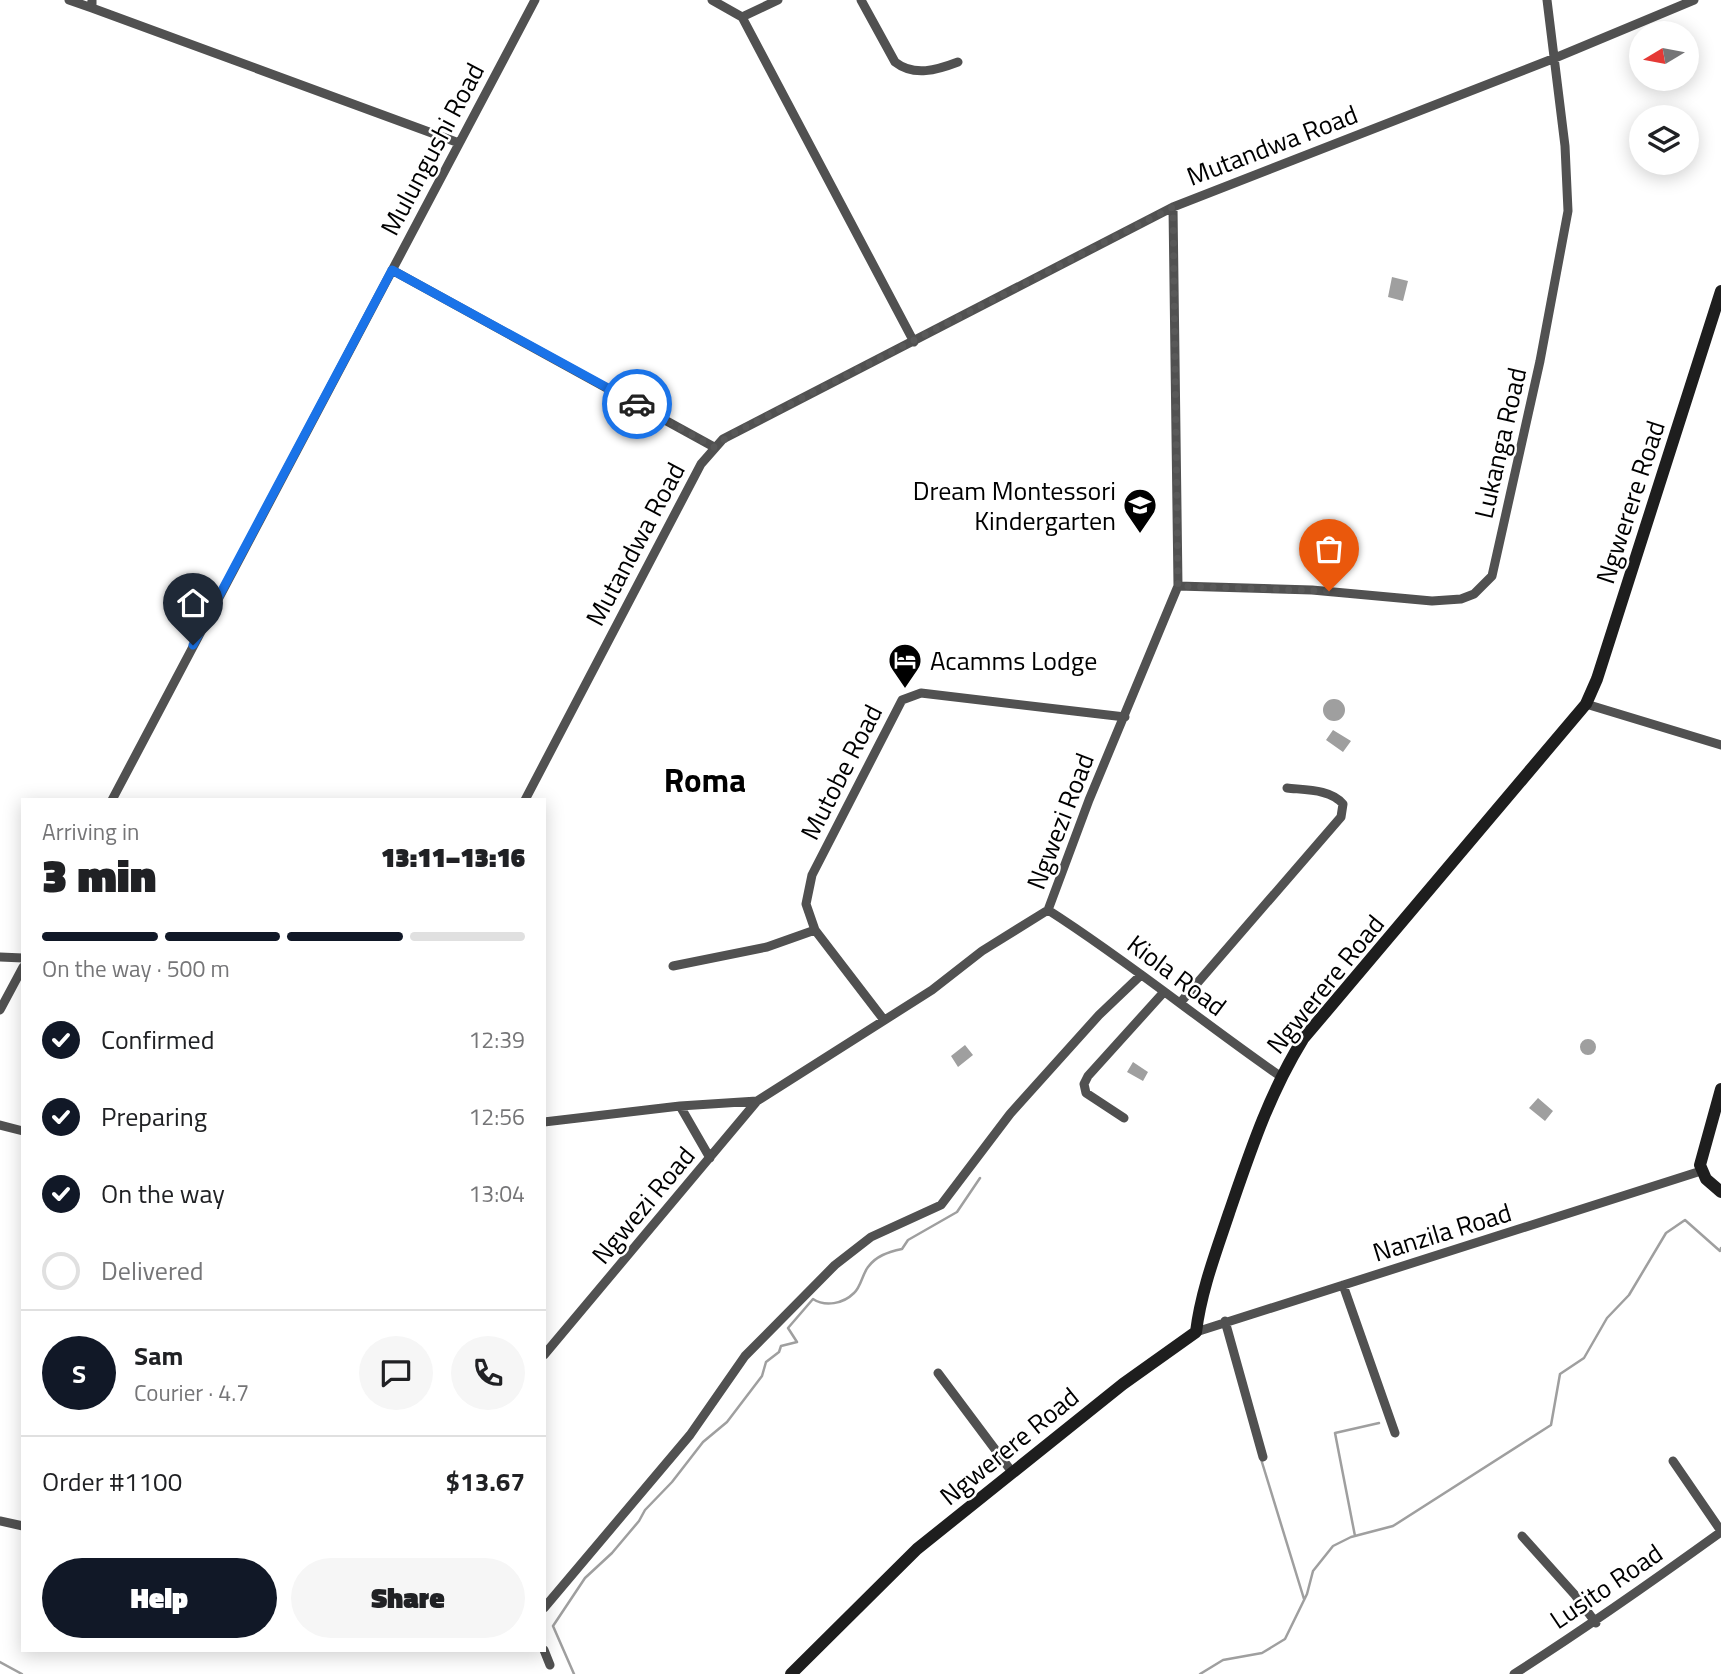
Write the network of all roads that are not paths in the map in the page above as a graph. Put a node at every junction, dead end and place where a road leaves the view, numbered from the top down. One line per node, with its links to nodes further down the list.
1 (69, 0): 8 (street)
2 (535, 0): 12 (street, Mulungushi Road)
3 (712, 0): 9 (street)
4 (778, 0): 9 (street)
5 (861, 0): 11 (street)
6 (1547, 0): 10 (street, Lukanga Road)
7 (1694, 0): 10 (street, Mutandwa Road)
8 (92, 4): 12 (street)
9 (742, 17): 16 (street)
10 (1555, 58): 13 (street, Mutandwa Road); 18 (street, Lukanga Road)
11 (958, 62)
12 (459, 144): 14 (street, Mulungushi Road)
13 (1173, 207): 16 (street, Mutandwa Road); 18 (street, Ngwezi Road)
14 (392, 270): 17 (street); 23 (street, Mulungushi Road)
15 (1721, 291): 19 (street, Ngwerere Road)
16 (914, 342): 17 (street, Mutandwa Road)
17 (714, 447): 24 (street, Mutandwa Road)
18 (1178, 586): 20 (street, Ngwezi Road)
19 (1586, 704): 21 (street); 36 (street, Ngwerere Road)
20 (1125, 717): 25 (street, Ngwezi Road); 26 (street, Mutobe Road)
21 (1721, 745)
22 (1287, 788): 33 (street)
23 (113, 798)
24 (526, 798)
25 (1048, 909): 31 (street, Kiola Road); 35 (street, Ngwezi Road)
26 (815, 930): 29 (street); 35 (street, Mutobe Road)
27 (0, 957): 28 (street)
28 (21, 958)
29 (673, 966)
30 (21, 971): 34 (street)
31 (1141, 975): 32 (street, Kiola Road); 60 (street)
32 (1163, 993): 33 (street, Kiola Road); 40 (street)
33 (1180, 1003): 36 (street, Kiola Road)
34 (0, 1010)
35 (884, 1020): 38 (street, Ngwezi Road)
36 (1280, 1076): 49 (street, Ngwerere Road)
37 (1721, 1089): 45 (street)
38 (757, 1101): 39 (street); 44 (street, Ngwezi Road)
39 (680, 1106): 41 (street); 44 (street)
40 (1124, 1118)
41 (546, 1122)
42 (0, 1125): 43 (street)
43 (21, 1130)
44 (710, 1158): 50 (street, Ngwezi Road)
45 (1701, 1171): 46 (street); 47 (street, Nanzila Road)
46 (1721, 1192)
47 (1343, 1285): 48 (street, Nanzila Road); 52 (street)
48 (1225, 1321): 49 (street, Nanzila Road); 53 (street)
49 (1196, 1332): 55 (street, Ngwerere Road)
50 (546, 1353)
51 (938, 1373): 55 (street)
52 (1395, 1433)
53 (1263, 1457)
54 (1673, 1461): 58 (street)
55 (1012, 1472): 64 (street, Ngwerere Road)
56 (0, 1521): 57 (street)
57 (21, 1526)
58 (1721, 1532): 61 (street, Lusito Road)
59 (1522, 1536): 61 (street)
60 (546, 1606)
61 (1596, 1623): 65 (street, Lusito Road)
62 (545, 1652): 63 (street)
63 (550, 1665)
64 (791, 1674)
65 (1514, 1674)

